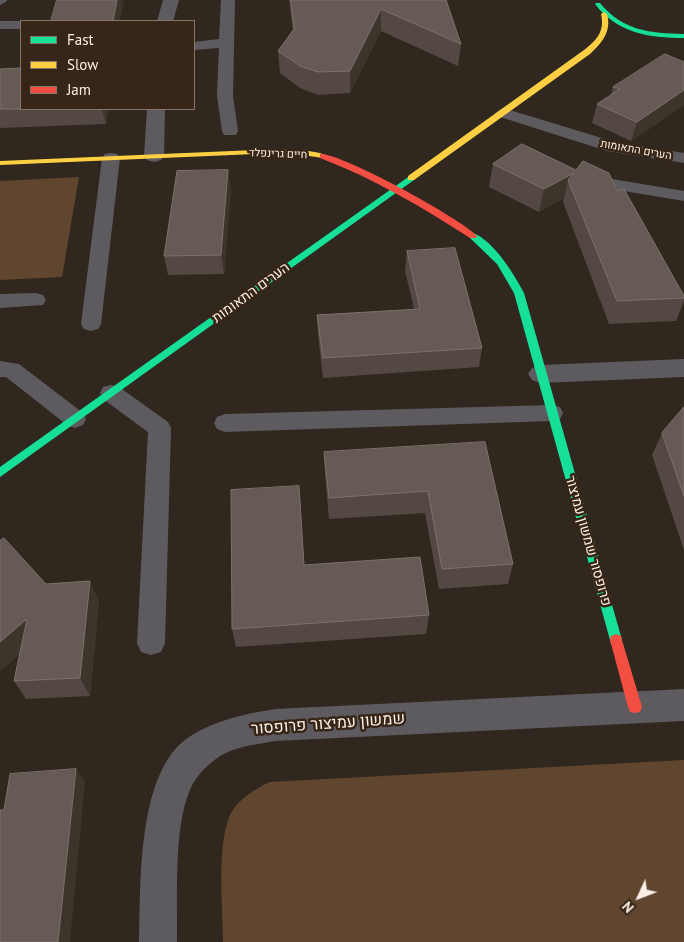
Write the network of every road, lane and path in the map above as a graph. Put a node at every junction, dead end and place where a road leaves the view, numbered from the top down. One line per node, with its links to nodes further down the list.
1 (171, 0): 5 (street)
2 (228, 0): 11 (lane)
3 (598, 0): 4 (street)
4 (604, 14): 8 (street); 14 (street)
5 (164, 20)
6 (0, 25): 7 (lane)
7 (20, 25)
8 (664, 36): 9 (street); 10 (street)
9 (684, 36)
10 (631, 40)
11 (226, 43): 13 (lane); 17 (lane)
12 (608, 45): 14 (street)
13 (195, 46)
14 (588, 52): 16 (street, הערים התאומות)
15 (156, 110): 18 (street)
16 (503, 113): 20 (lane, הערים התאומות); 23 (street, הערים התאומות)
17 (230, 131)
18 (154, 156): 19 (street, חיים גרינפלד); 23 (street, חיים גרינפלד)
19 (110, 158): 21 (street, חיים גרינפלד); 27 (lane)
20 (684, 158)
21 (0, 163)
22 (568, 176): 24 (lane)
23 (395, 190): 30 (street, פרופסור שמשון עמיצור); 31 (street, הערים התאומות)
24 (684, 196)
25 (36, 300): 26 (lane)
26 (0, 302)
27 (92, 324)
28 (684, 368): 30 (street)
29 (0, 369): 33 (lane)
30 (541, 374): 32 (street, פרופסור שמשון עמיצור)
31 (111, 393): 33 (street, הערים התאומות); 36 (lane)
32 (552, 414): 34 (lane); 38 (street, פרופסור שמשון עמיצור)
33 (75, 419): 35 (street, הערים התאומות)
34 (224, 423)
35 (0, 473)
36 (152, 643)
37 (684, 705): 38 (street, שמשון עמיצור פרופסור)
38 (635, 707): 39 (street, שמשון עמיצור פרופסור)
39 (158, 942)

